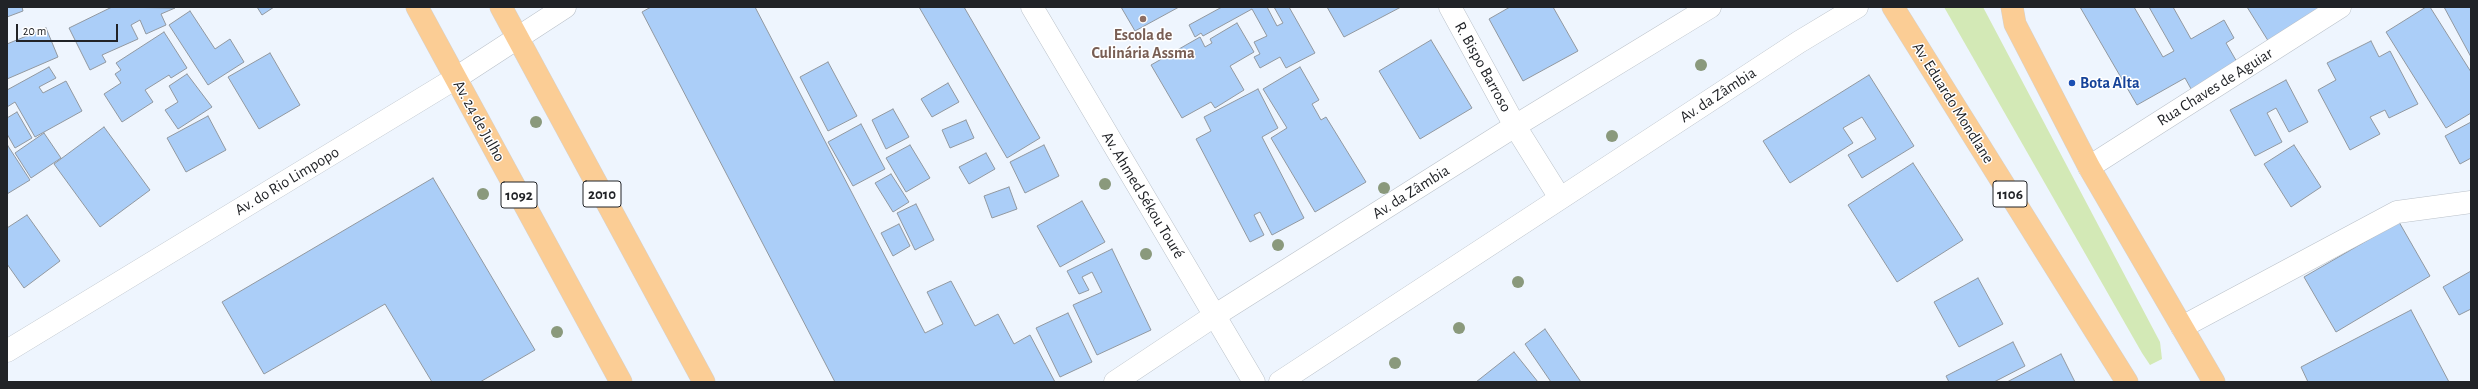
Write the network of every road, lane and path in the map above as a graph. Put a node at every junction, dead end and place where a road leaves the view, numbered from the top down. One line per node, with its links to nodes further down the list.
1 (417, 7): 12 (main road, Av. 24 de Julho / 1092)
2 (501, 7): 11 (main road, 2010)
3 (565, 7): 11 (street, Av. do Rio Limpopo)
4 (1032, 7): 17 (street, Av. Ahmed Sékou Touré)
5 (1450, 7): 13 (street, R. Bispo Barroso)
6 (1710, 7): 13 (street, Av. da Zâmbia)
7 (1857, 7): 15 (street, Av. da Zâmbia)
8 (1893, 7): 25 (main road, Av. Eduardo Mondlane / 1106)
9 (2012, 7): 14 (main road)
10 (2340, 7): 14 (street, Rua Chaves de Aguiar)
11 (518, 38): 12 (street, Av. do Rio Limpopo); 21 (main road, 2010)
12 (456, 78): 19 (street, Av. do Rio Limpopo); 20 (main road, Av. 24 de Julho / 1092)
13 (1515, 126): 15 (street, R. Bispo Barroso); 17 (street, Av. da Zâmbia)
14 (2089, 167): 18 (main road)
15 (1560, 198): 24 (street, Av. da Zâmbia)
16 (2471, 202): 18 (street)
17 (1214, 316): 22 (street, Av. da Zâmbia); 23 (street, Av. Ahmed Sékou Touré)
18 (2182, 327): 26 (main road)
19 (7, 351)
20 (621, 382)
21 (704, 382)
22 (1115, 382)
23 (1254, 382)
24 (1280, 382)
25 (2127, 382)
26 (2214, 382)

